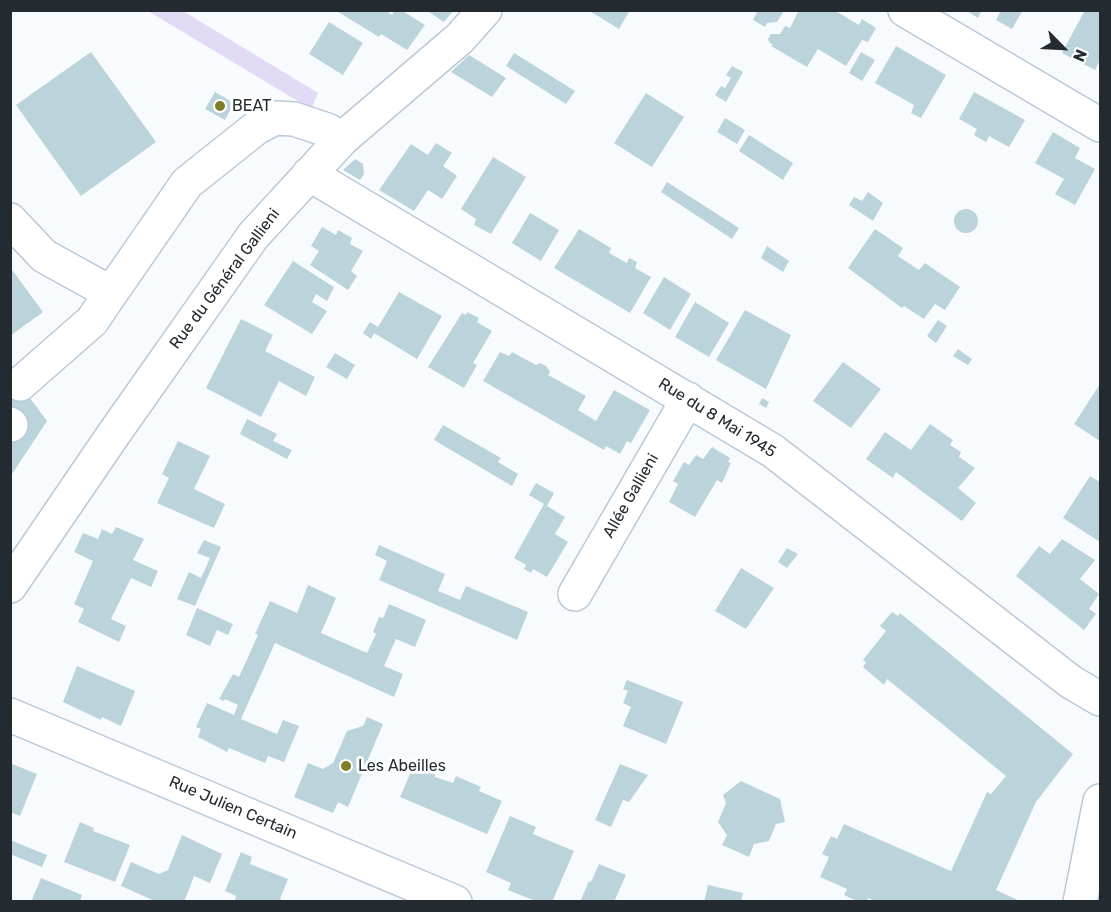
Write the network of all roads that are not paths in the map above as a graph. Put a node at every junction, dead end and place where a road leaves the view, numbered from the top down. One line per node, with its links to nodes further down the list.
1 (485, 10): 4 (street, Rue du Général Gallieni)
2 (905, 10): 3 (street)
3 (1101, 126)
4 (342, 139): 5 (street, Rue du Général Gallieni); 7 (street)
5 (309, 174): 9 (street, Rue du 8 Mai 1945); 10 (street, Rue du Général Gallieni)
6 (10, 220): 7 (street)
7 (111, 293): 8 (street)
8 (20, 384)
9 (688, 399): 11 (street, Allée Gallieni); 12 (street, Rue du 8 Mai 1945)
10 (10, 586)
11 (575, 594)
12 (1101, 699)
13 (10, 715): 15 (street, Rue Julien Certain)
14 (1101, 801): 16 (street)
15 (455, 902)
16 (1080, 902)

